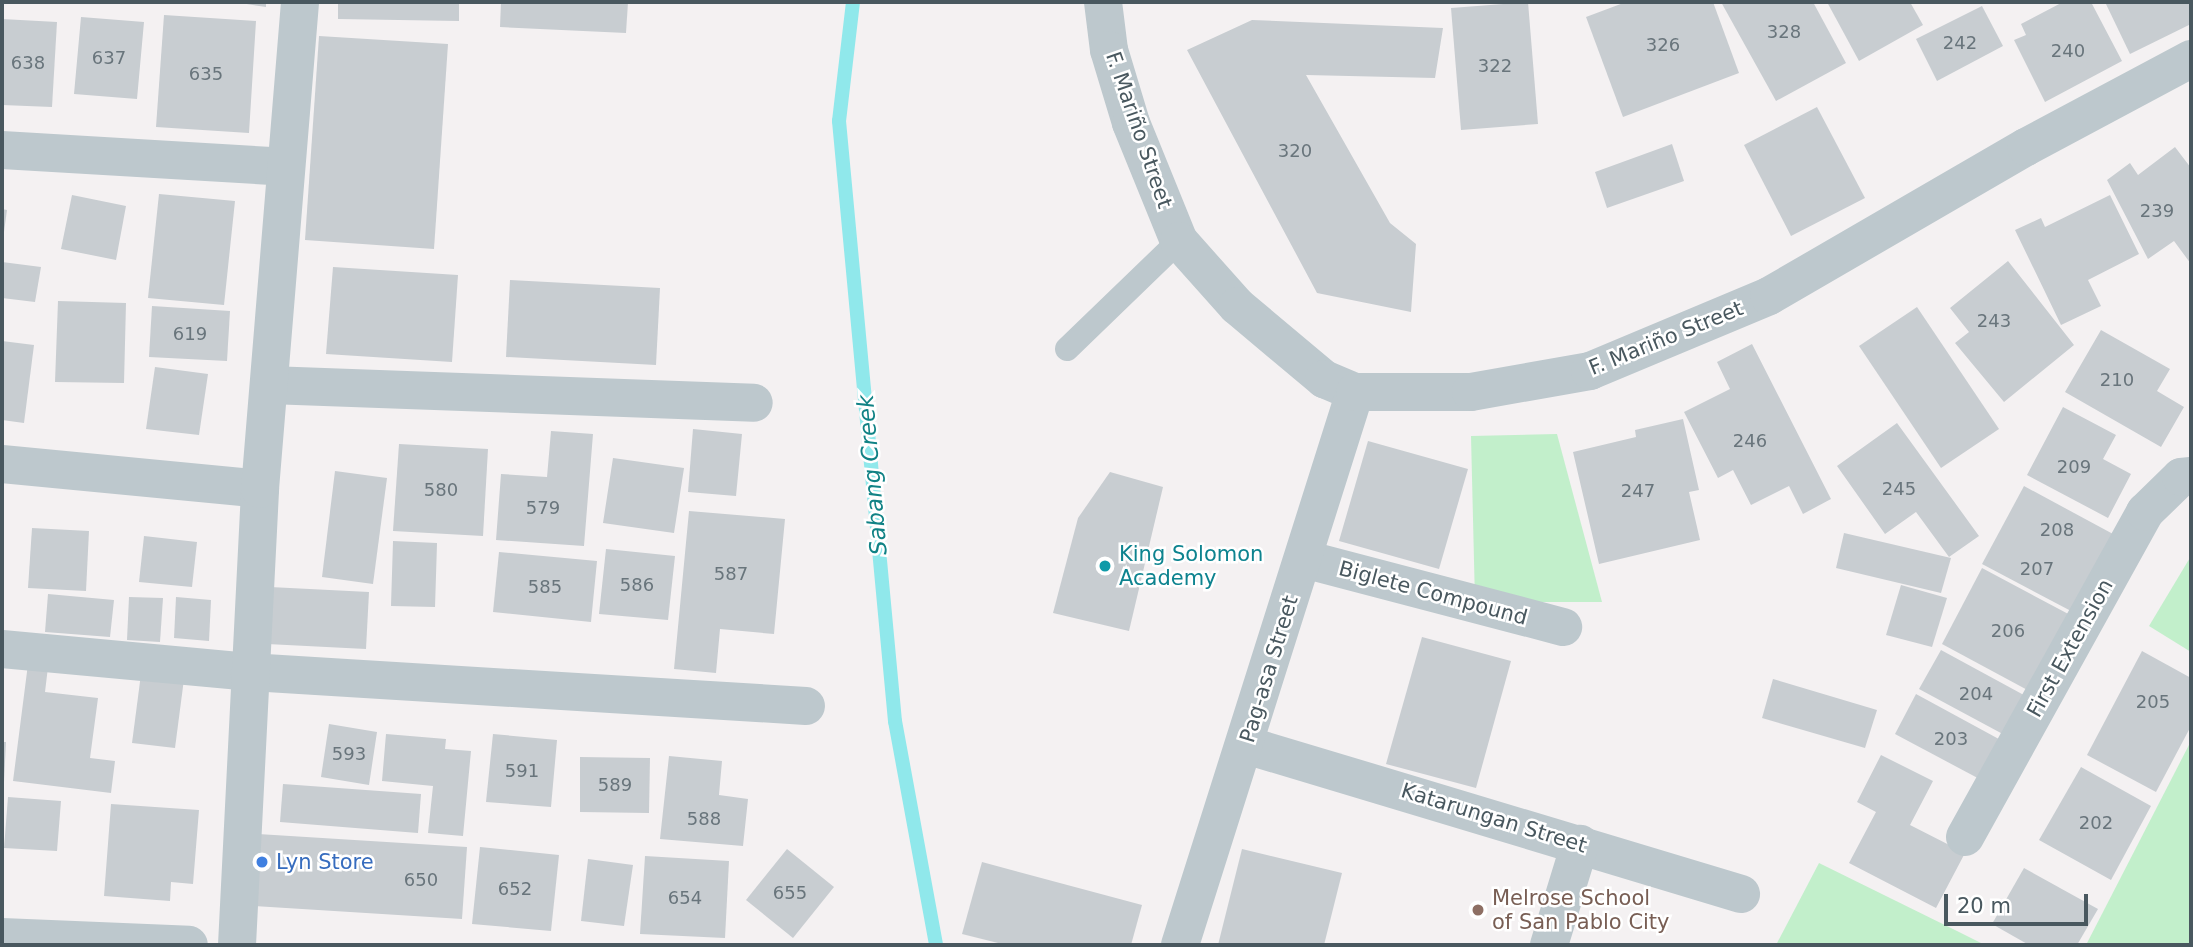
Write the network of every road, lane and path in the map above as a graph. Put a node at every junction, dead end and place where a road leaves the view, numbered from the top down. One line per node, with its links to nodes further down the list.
1 (300, 2): 5 (street)
2 (1103, 2): 6 (street, F. Mariño Street)
3 (2191, 59): 9 (street, F. Mariño Street)
4 (2, 150): 5 (street)
5 (284, 167): 8 (street)
6 (1179, 241): 7 (lane); 9 (street, F. Mariño Street)
7 (1067, 349)
8 (268, 385): 10 (street); 13 (street)
9 (1355, 392): 14 (street, Pag-asa Street)
10 (754, 402)
11 (2, 464): 13 (street)
12 (2191, 476): 20 (street, First Extension)
13 (260, 489): 17 (street)
14 (1304, 559): 15 (street, Biglete Compound); 19 (street, Pag-asa Street)
15 (1563, 628)
16 (2, 649): 17 (street)
17 (248, 673): 18 (street); 25 (street)
18 (806, 706)
19 (1246, 745): 21 (street, Katarungan Street); 26 (street, Pag-asa Street)
20 (1965, 837)
21 (1580, 844): 22 (street, Katarungan Street); 27 (street)
22 (1741, 894)
23 (2, 937): 24 (street)
24 (189, 945)
25 (237, 945)
26 (1180, 945)
27 (1549, 945)

